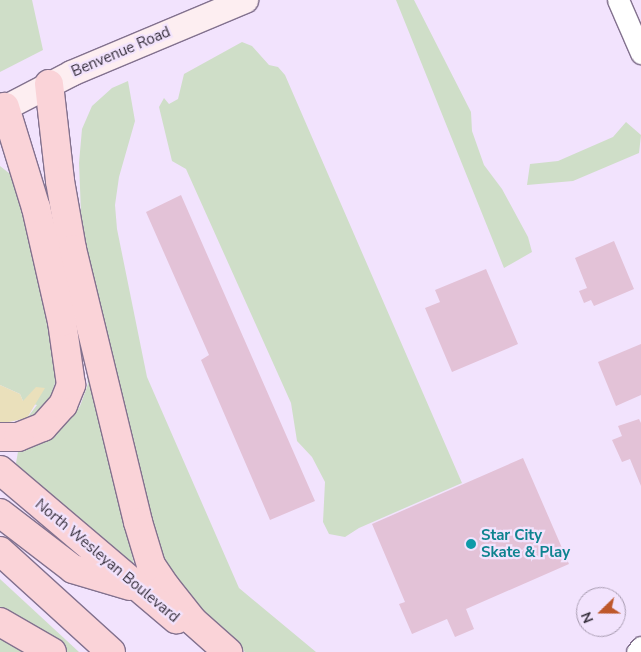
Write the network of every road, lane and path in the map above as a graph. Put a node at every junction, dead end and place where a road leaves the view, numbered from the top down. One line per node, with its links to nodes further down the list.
1 (245, 0): 4 (main road, Benvenue Road)
2 (618, 0): 3 (street)
3 (641, 52)
4 (49, 84): 5 (main road, Benvenue Road); 16 (highway)
5 (3, 108): 6 (highway)
6 (0, 437)
7 (0, 470): 10 (highway, North Wesleyan Boulevard)
8 (0, 513): 10 (highway)
9 (0, 551): 14 (highway)
10 (141, 589): 15 (highway, North Wesleyan Boulevard)
11 (0, 622): 13 (highway)
12 (641, 646): 17 (street)
13 (52, 652)
14 (111, 652)
15 (215, 652)
16 (228, 652)
17 (636, 652)

